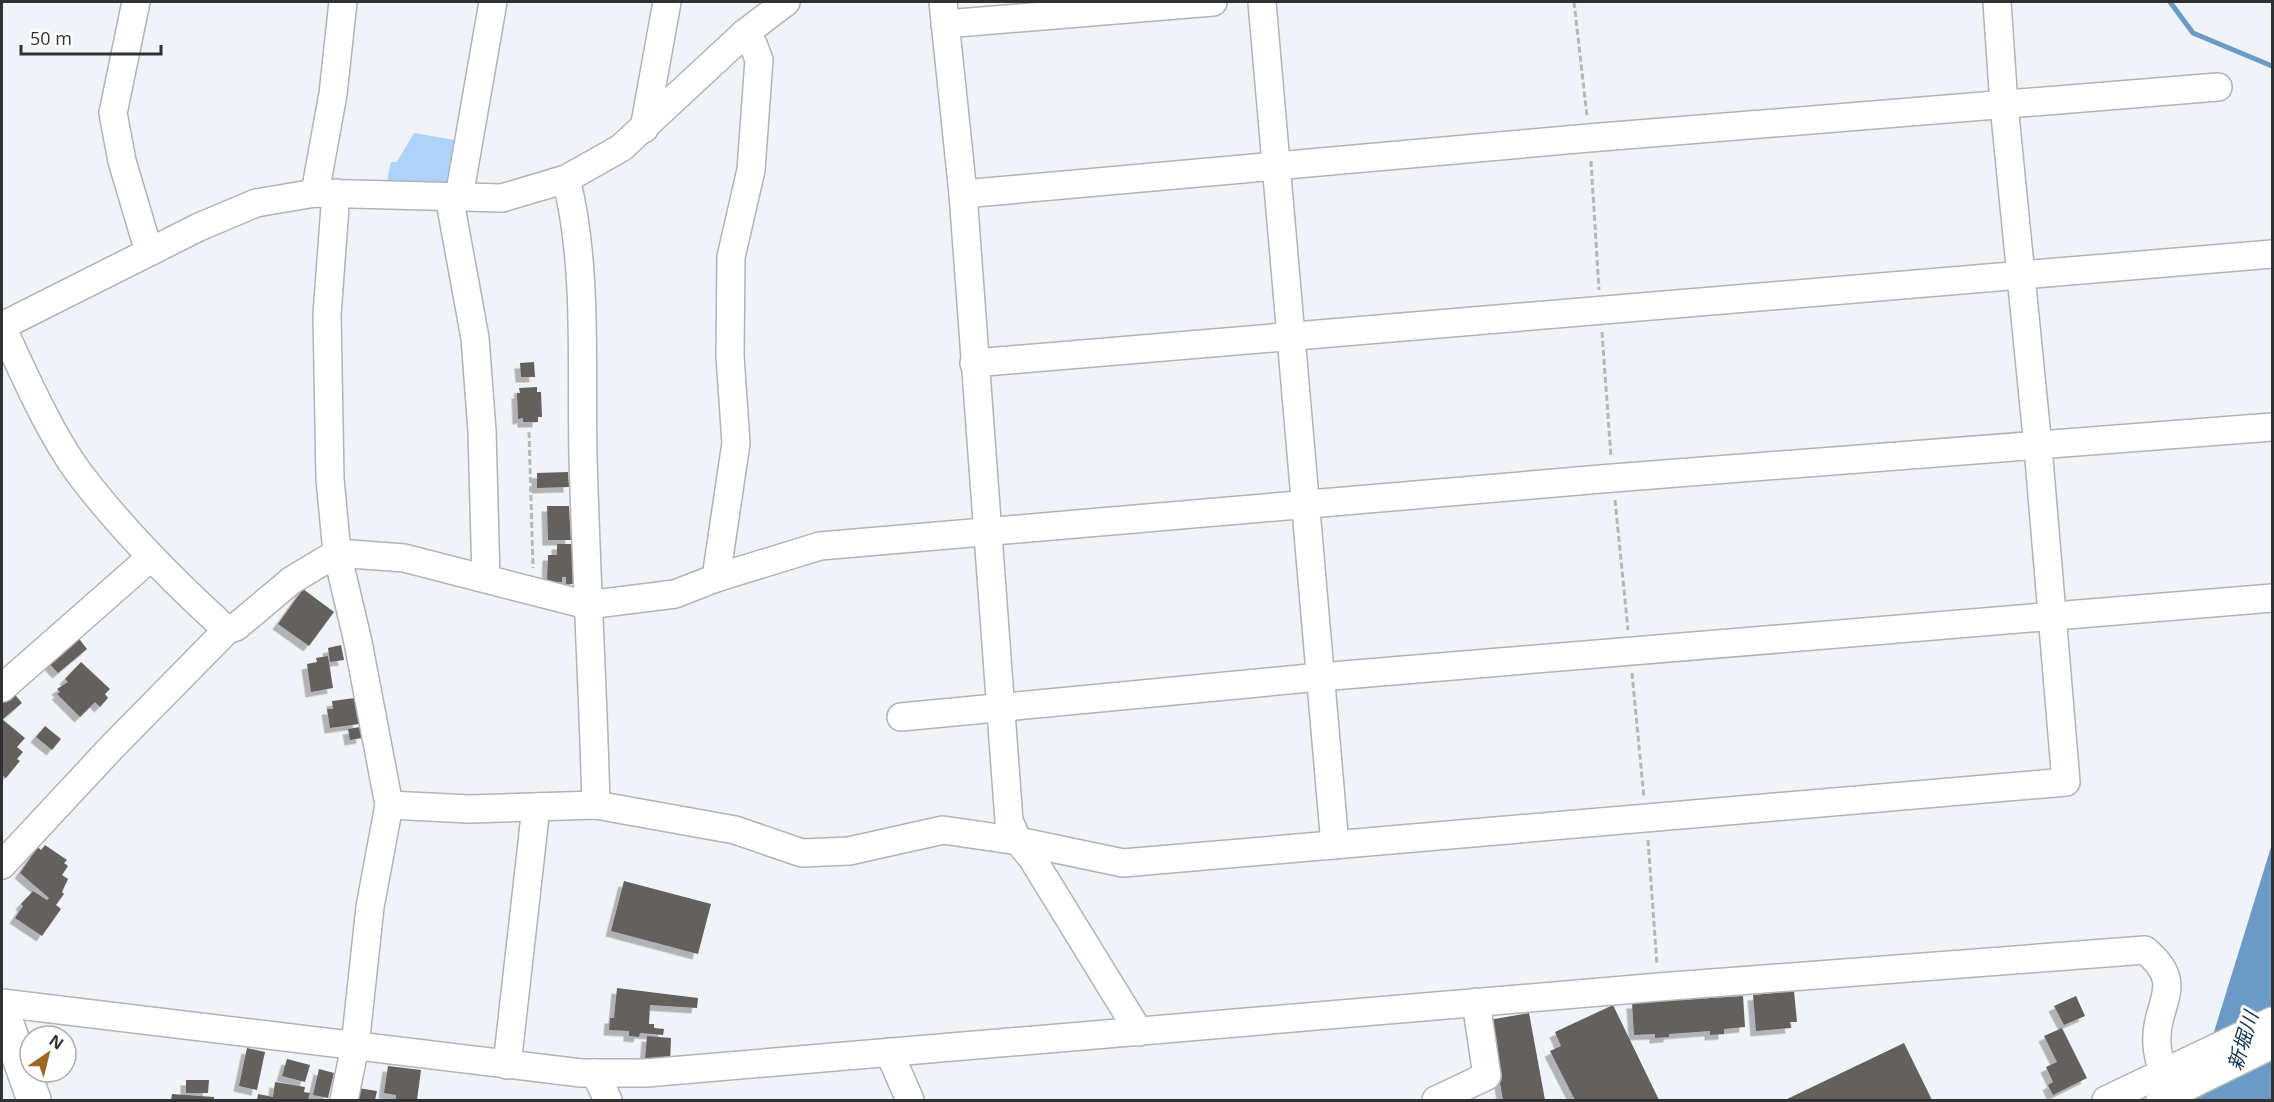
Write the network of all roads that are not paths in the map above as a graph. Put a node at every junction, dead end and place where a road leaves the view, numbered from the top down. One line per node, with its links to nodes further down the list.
1 (136, 2): 19 (street)
2 (343, 2): 16 (street)
3 (493, 2): 18 (street)
4 (667, 2): 13 (street)
5 (786, 2): 10 (street)
6 (1213, 2): 9 (street)
7 (1262, 2): 14 (street)
8 (1997, 2): 12 (street)
9 (944, 13): 17 (street)
10 (745, 33): 13 (street); 32 (street)
11 (2218, 87): 12 (street)
12 (2004, 105): 14 (street); 21 (street)
13 (644, 129): 15 (street)
14 (1277, 166): 17 (street); 23 (street)
15 (566, 179): 18 (street); 34 (street)
16 (326, 193): 18 (street); 19 (street); 29 (street)
17 (963, 194): 24 (street)
18 (454, 196): 31 (street)
19 (148, 252): 22 (street)
20 (2272, 254): 21 (street)
21 (2023, 276): 23 (street); 26 (street)
22 (2, 327): 30 (street)
23 (1291, 337): 24 (street); 27 (street)
24 (974, 363): 28 (street)
25 (2272, 427): 26 (street)
26 (2038, 447): 27 (street); 35 (street)
27 (1304, 503): 28 (street); 37 (street)
28 (986, 530): 32 (street); 39 (street)
29 (337, 553): 31 (street); 36 (street); 42 (street)
30 (151, 557): 36 (street); 38 (street)
31 (486, 578): 34 (street)
32 (716, 578): 34 (street)
33 (2272, 598): 35 (street)
34 (586, 605): 41 (street)
35 (2052, 615): 37 (street); 45 (street)
36 (227, 630): 46 (street)
37 (1320, 677): 39 (street); 45 (street)
38 (2, 688)
39 (1000, 706): 40 (street); 44 (street)
40 (901, 717)
41 (596, 805): 43 (street); 44 (street)
42 (389, 806): 43 (street); 53 (street)
43 (536, 807): 55 (street)
44 (1018, 841): 45 (street); 51 (street)
45 (1335, 845)
46 (2, 865)
47 (1476, 1002): 51 (street); 57 (street); 62 (street)
48 (2, 1003): 53 (street)
49 (2, 1011): 58 (main road)
50 (2272, 1021): 57 (street)
51 (1139, 1032): 54 (street)
52 (2272, 1045): 57 (street)
53 (355, 1046): 55 (street); 59 (street)
54 (889, 1052): 56 (street); 61 (street)
55 (507, 1065): 56 (street)
56 (595, 1073): 60 (street)
57 (2170, 1089): 63 (street)
58 (34, 1101)
59 (344, 1101)
60 (608, 1101)
61 (910, 1101)
62 (1436, 1101)
63 (2106, 1101)

